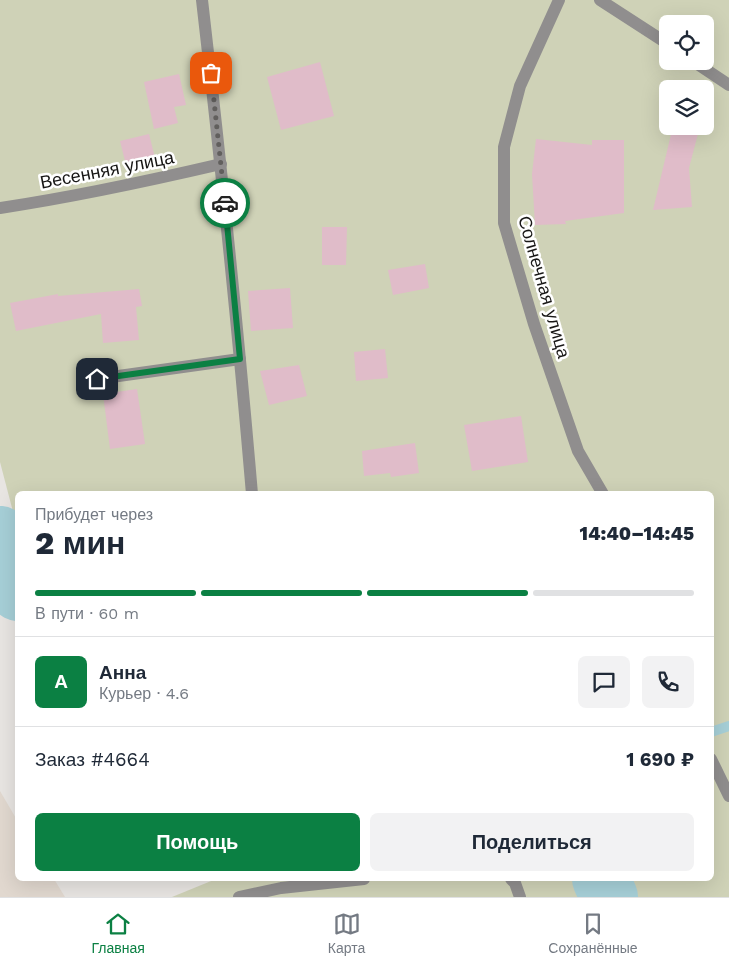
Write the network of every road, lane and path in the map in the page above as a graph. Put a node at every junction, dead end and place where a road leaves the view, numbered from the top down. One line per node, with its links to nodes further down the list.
1 (202, 0): 7 (street)
2 (559, 0): 12 (street, Солнечная улица)
3 (600, 0): 4 (street)
4 (659, 38)
5 (706, 70): 6 (street)
6 (729, 85)
7 (221, 164): 8 (street, Весенняя улица); 9 (street)
8 (0, 208)
9 (240, 359): 10 (street); 11 (street)
10 (97, 379)
11 (252, 491)
12 (601, 491)
13 (714, 766): 14 (street)
14 (729, 796)
15 (345, 881): 17 (street)
16 (514, 881): 19 (street)
17 (280, 888): 18 (street)
18 (239, 897)
19 (520, 897)

